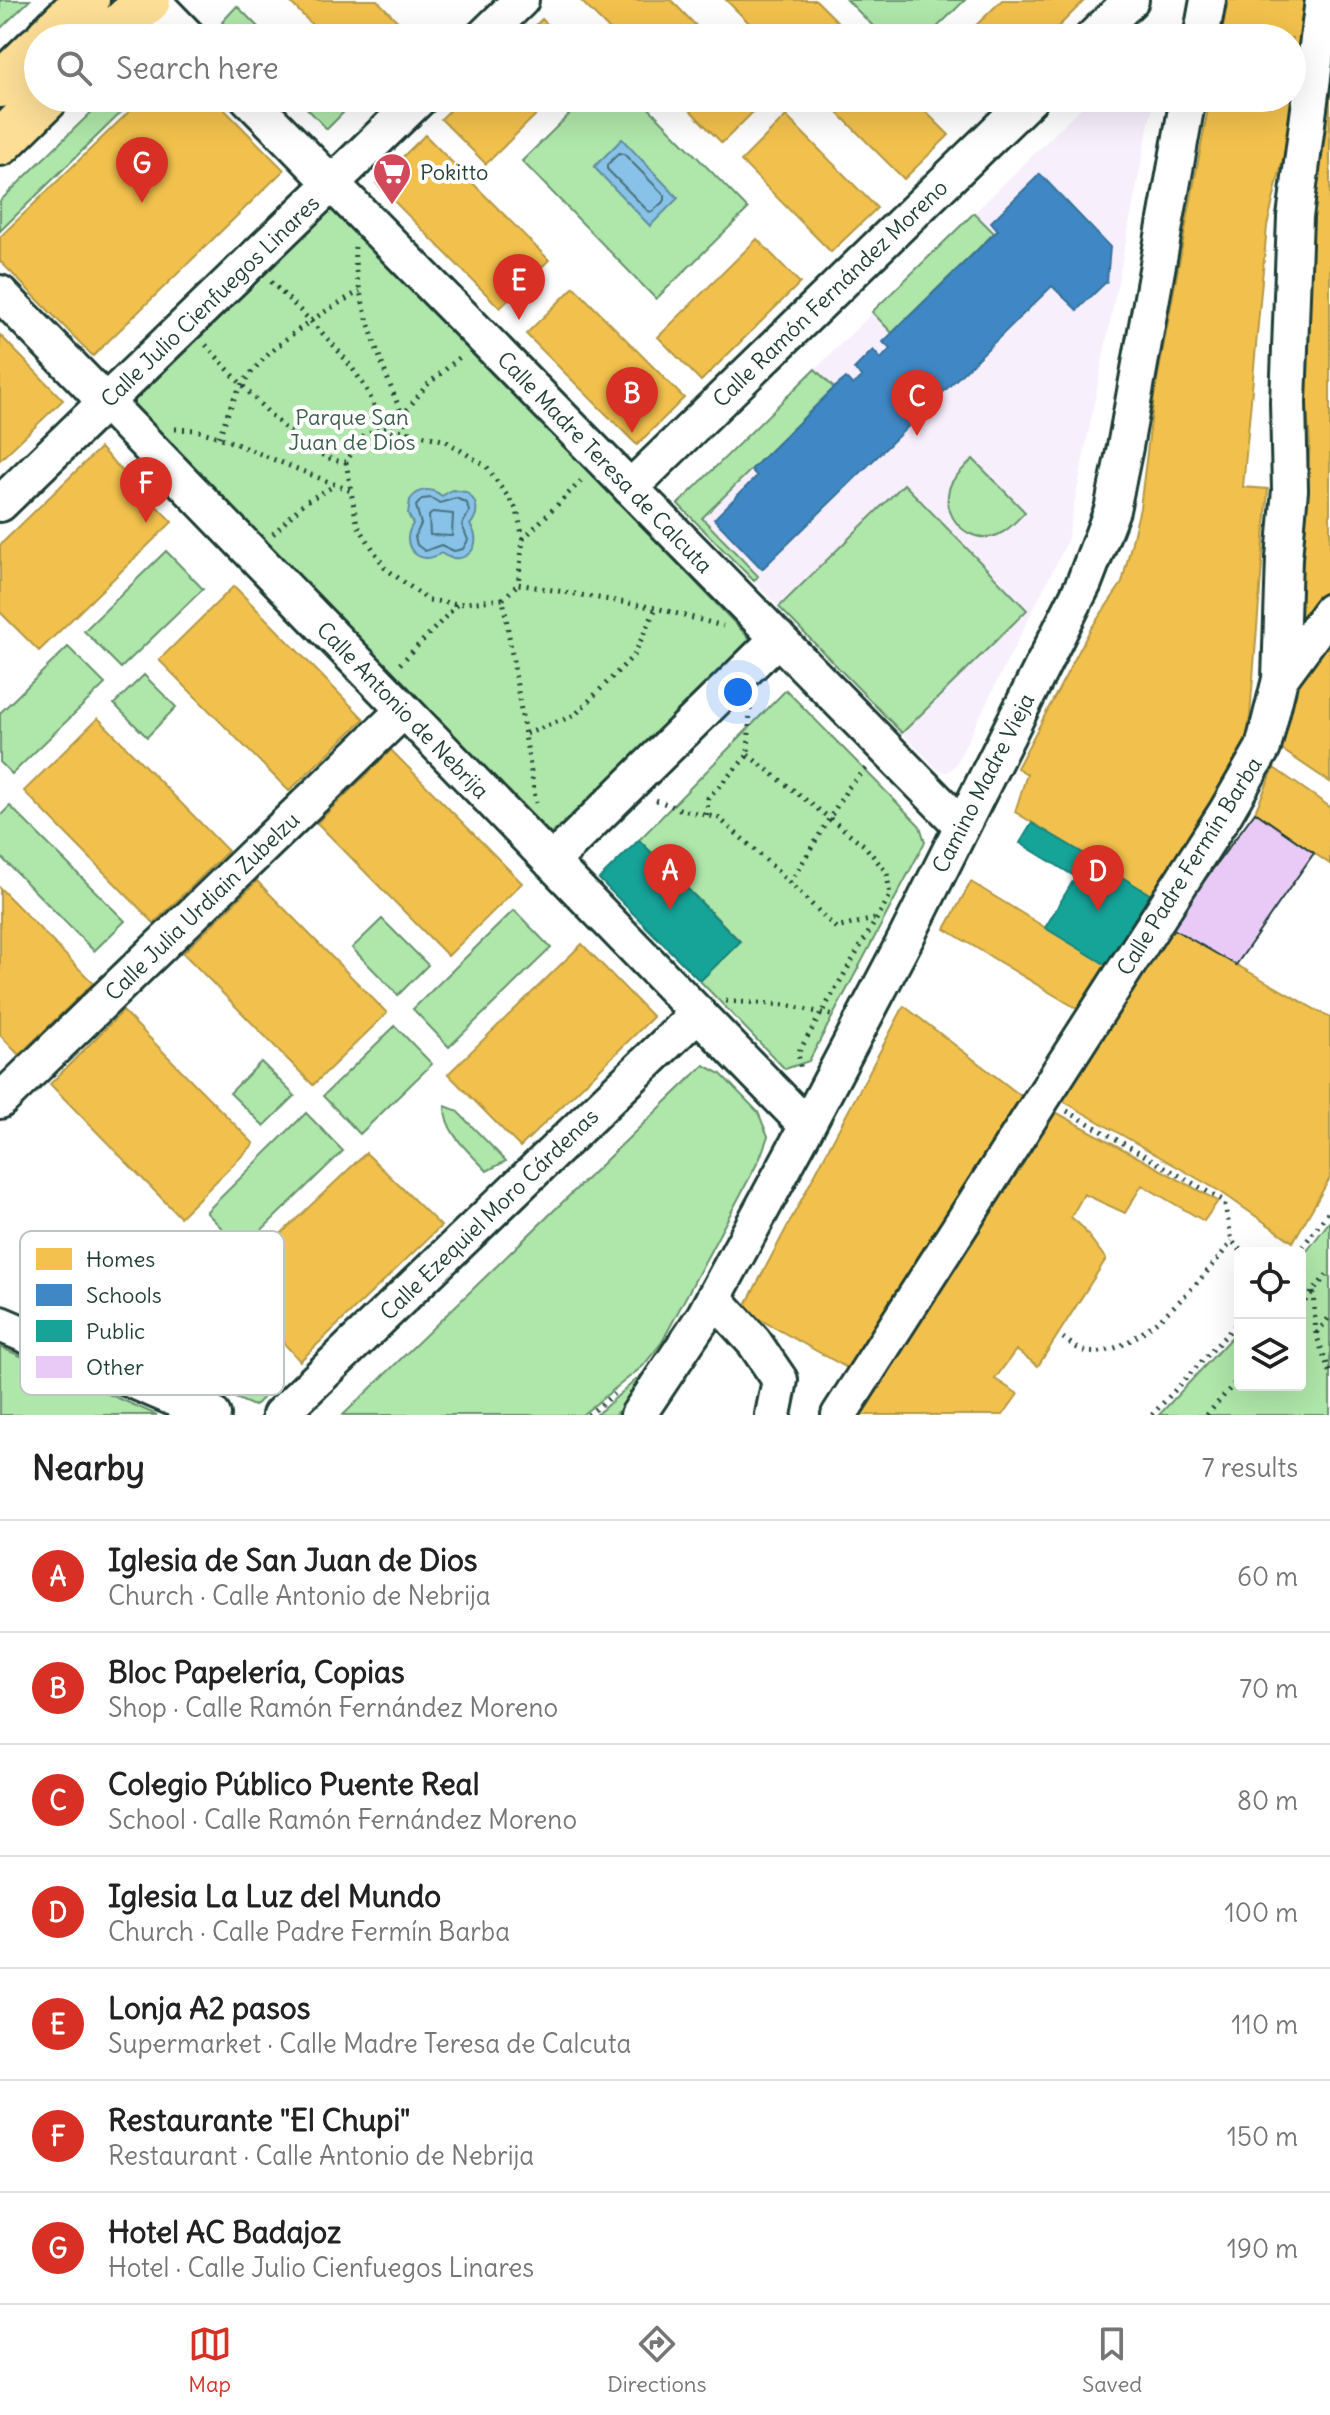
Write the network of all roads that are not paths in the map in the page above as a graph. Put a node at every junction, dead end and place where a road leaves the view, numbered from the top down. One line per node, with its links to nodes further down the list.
1 (87, 0): 6 (highway)
2 (150, 0): 7 (highway); 8 (street)
3 (521, 0): 9 (street)
4 (1131, 0): 10 (street)
5 (1323, 0): 26 (street, Calle Padre Fermín Barba)
6 (62, 24)
7 (123, 24)
8 (175, 24)
9 (496, 24)
10 (1106, 24)
11 (24, 62): 12 (highway)
12 (0, 85)
13 (32, 112): 18 (highway)
14 (262, 112): 19 (street, Calle Madre Teresa de Calcuta)
15 (406, 112): 19 (street, Calle Julio Cienfuegos Linares)
16 (1017, 112): 22 (street, Calle Ramón Fernández Moreno)
17 (1185, 112): 28 (street, Camino Madre Vieja)
18 (0, 143)
19 (332, 183): 21 (street, Calle Julio Cienfuegos Linares); 22 (street, Calle Madre Teresa de Calcuta)
20 (0, 293): 21 (street, Calle Antonio de Nebrija)
21 (105, 402): 23 (street, Calle Julio Cienfuegos Linares); 27 (street, Calle Antonio de Nebrija)
22 (630, 488): 25 (street, Calle Madre Teresa de Calcuta)
23 (0, 504)
24 (1330, 611): 26 (street)
25 (778, 638): 28 (street, Calle Madre Teresa de Calcuta); 29 (street)
26 (1280, 679): 41 (street, Calle Padre Fermín Barba)
27 (404, 710): 29 (street, Calle Antonio de Nebrija); 31 (street, Calle Julia Urdiain Zubelzu)
28 (962, 826): 32 (street, Camino Madre Vieja)
29 (551, 862): 30 (street, Calle Antonio de Nebrija)
30 (698, 1013): 32 (street, Calle Antonio de Nebrija); 38 (street, Calle Ezequiel Moro Cárdenas)
31 (0, 1101)
32 (807, 1126): 33 (street, Camino Madre Vieja)
33 (714, 1298): 39 (street, Camino Madre Vieja); 40 (street)
34 (0, 1324): 35 (street)
35 (20, 1333)
36 (166, 1395): 37 (street)
37 (213, 1415)
38 (280, 1415)
39 (638, 1415)
40 (773, 1415)
41 (839, 1415)

